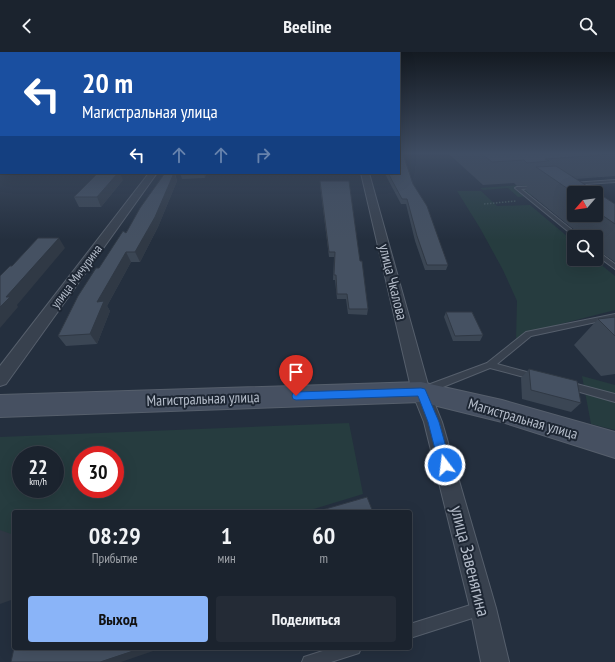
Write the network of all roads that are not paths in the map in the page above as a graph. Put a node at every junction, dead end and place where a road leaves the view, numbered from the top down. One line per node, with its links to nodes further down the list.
1 (146, 182): 12 (street, улица Мичурина)
2 (367, 182): 14 (street, улица Чкалова)
3 (596, 182): 4 (lane)
4 (562, 185)
5 (540, 186): 6 (lane)
6 (569, 230)
7 (603, 258): 8 (lane)
8 (615, 267)
9 (615, 316): 10 (lane)
10 (490, 365): 11 (lane); 14 (lane)
11 (541, 378)
12 (0, 379)
13 (563, 384): 15 (lane)
14 (421, 392): 16 (main road, Магистральная улица); 17 (main road, Магистральная улица); 18 (street, улица Завенягина)
15 (615, 398)
16 (0, 406)
17 (615, 444)
18 (482, 608): 19 (lane); 22 (street, улица Завенягина)
19 (412, 629)
20 (348, 650): 21 (lane)
21 (309, 662)
22 (495, 662)

